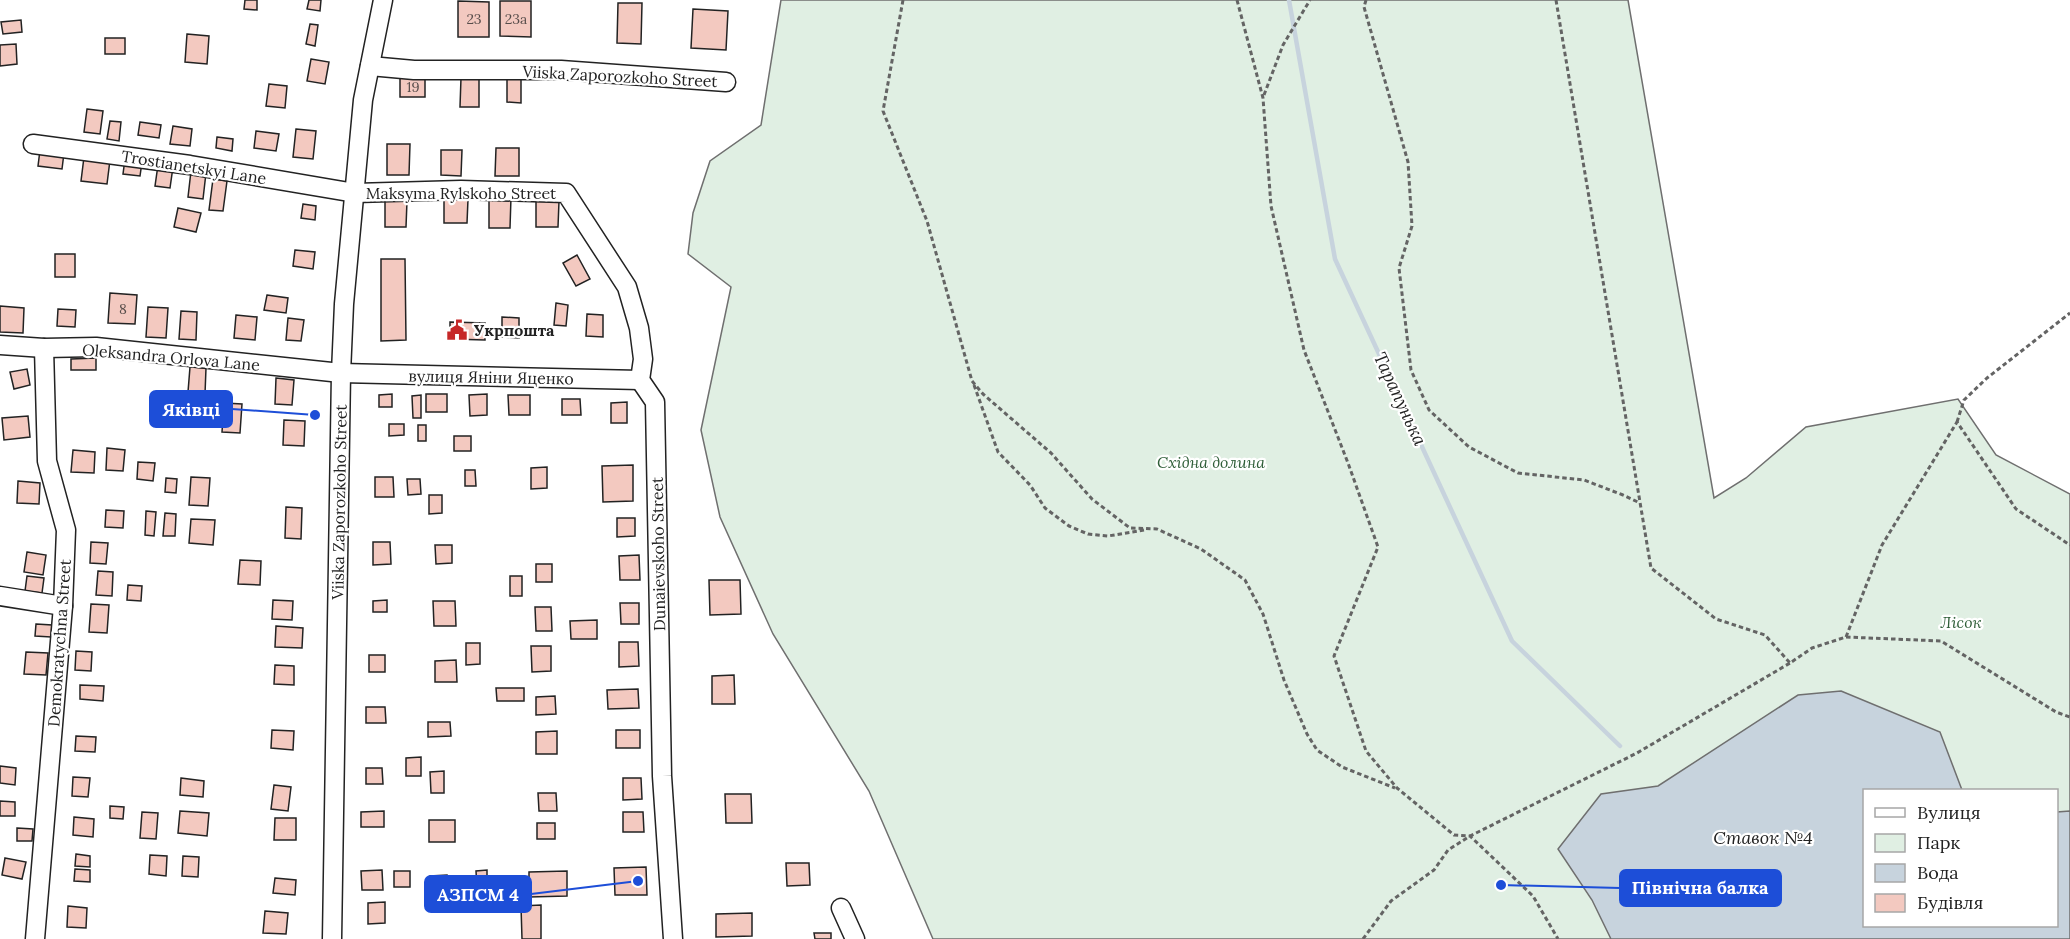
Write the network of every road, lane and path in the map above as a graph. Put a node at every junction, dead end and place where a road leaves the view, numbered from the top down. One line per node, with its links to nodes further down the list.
1 (383, 0): 7 (street, Viiska Zaporozkoho Street)
2 (903, 0): 17 (path)
3 (1238, 0): 9 (path)
4 (1310, 0): 9 (path)
5 (1366, 0): 19 (path)
6 (1556, 0): 19 (path)
7 (370, 66): 8 (street, Viiska Zaporozkoho Street); 11 (street, Viiska Zaporozkoho Street)
8 (726, 82)
9 (1263, 98): 27 (path)
10 (33, 144): 11 (street, Trostianetskyi Lane)
11 (355, 193): 15 (street, Viiska Zaporozkoho Street); 16 (street, Maksyma Rylskoho Street)
12 (2070, 313): 18 (path)
13 (0, 345): 14 (street, Oleksandra Orlova Lane)
14 (44, 348): 15 (street, Oleksandra Orlova Lane); 23 (street, Demokratychna Street)
15 (341, 373): 16 (street, вулиця Яніни Яценко); 31 (street, Viiska Zaporozkoho Street)
16 (640, 380): 32 (street, Dunaievskoho Street)
17 (972, 381): 20 (path); 20 (path)
18 (1957, 422): 21 (path); 24 (path)
19 (1640, 503): 25 (path)
20 (1151, 529): 27 (path)
21 (2070, 545)
22 (0, 596): 23 (street)
23 (63, 606): 30 (street, Demokratychna Street)
24 (1846, 637): 25 (path); 26 (path)
25 (1790, 663): 28 (path)
26 (2070, 717)
27 (1396, 788): 28 (path)
28 (1470, 836): 34 (path); 35 (path)
29 (841, 908): 33 (street)
30 (35, 939)
31 (332, 939)
32 (673, 939)
33 (855, 939)
34 (1363, 939)
35 (1558, 939)

